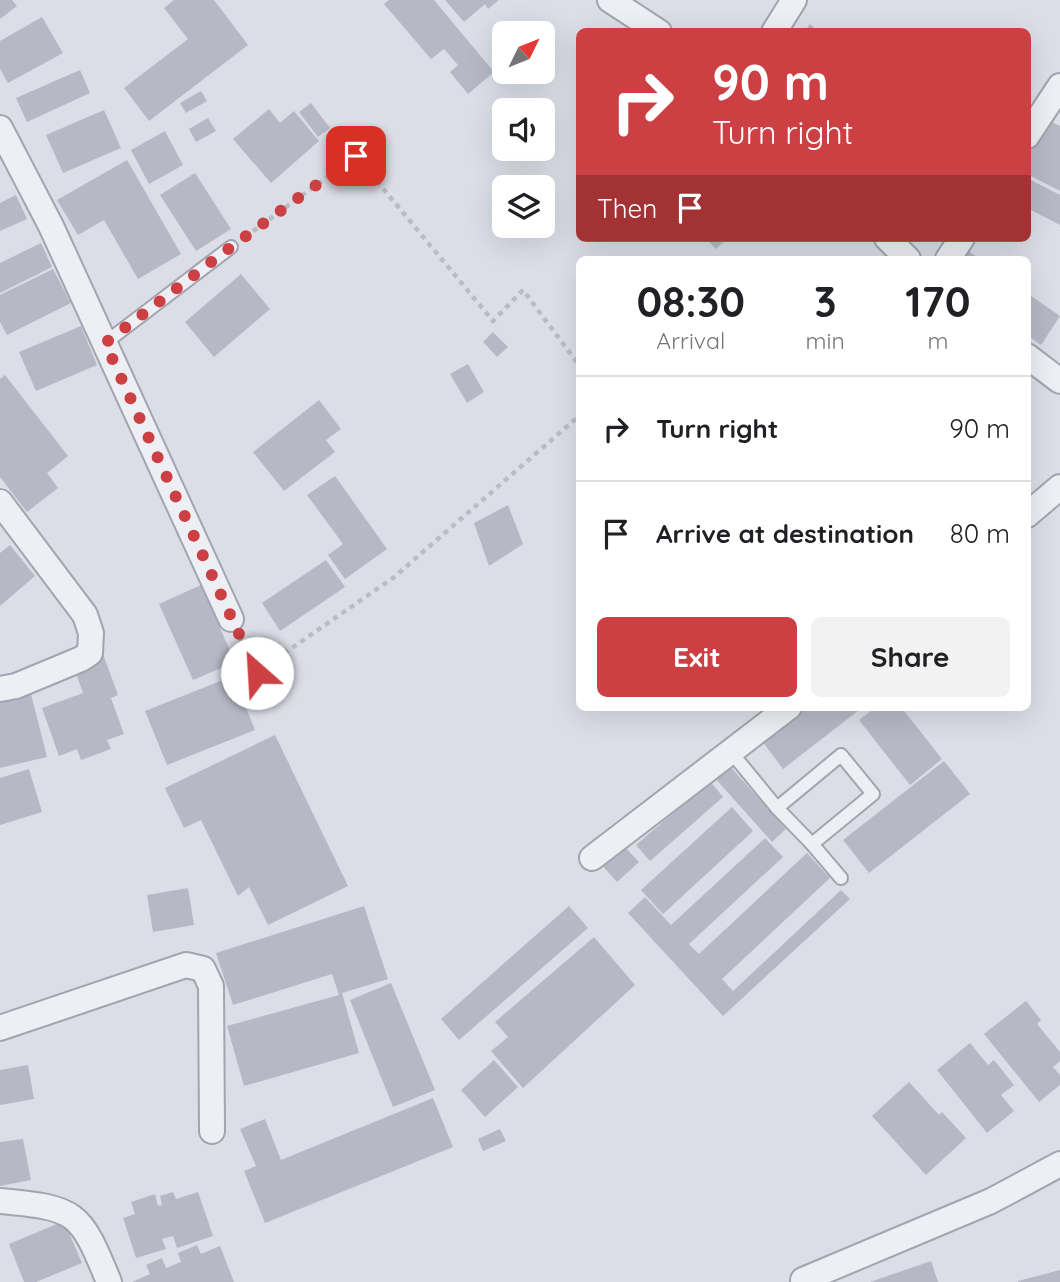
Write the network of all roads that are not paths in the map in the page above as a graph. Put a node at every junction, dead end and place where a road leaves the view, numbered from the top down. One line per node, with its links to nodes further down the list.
1 (610, 0): 3 (street)
2 (794, 0): 4 (street)
3 (653, 28)
4 (776, 28)
5 (1060, 86): 7 (street)
6 (0, 128): 11 (street)
7 (1031, 130)
8 (891, 242): 10 (street)
9 (231, 247): 11 (lane)
10 (905, 256)
11 (105, 343): 17 (street)
12 (1031, 359): 13 (street)
13 (1060, 381)
14 (1060, 487): 16 (street)
15 (0, 502): 18 (street)
16 (1031, 511)
17 (230, 619)
18 (0, 689)
19 (784, 711): 20 (street)
20 (731, 752): 21 (lane); 23 (street)
21 (777, 808): 22 (lane); 22 (lane)
22 (812, 844): 24 (lane)
23 (592, 858)
24 (841, 878)
25 (0, 1028): 26 (street)
26 (212, 1131)
27 (1060, 1164): 29 (street)
28 (0, 1201): 30 (street)
29 (803, 1280)
30 (109, 1282)

